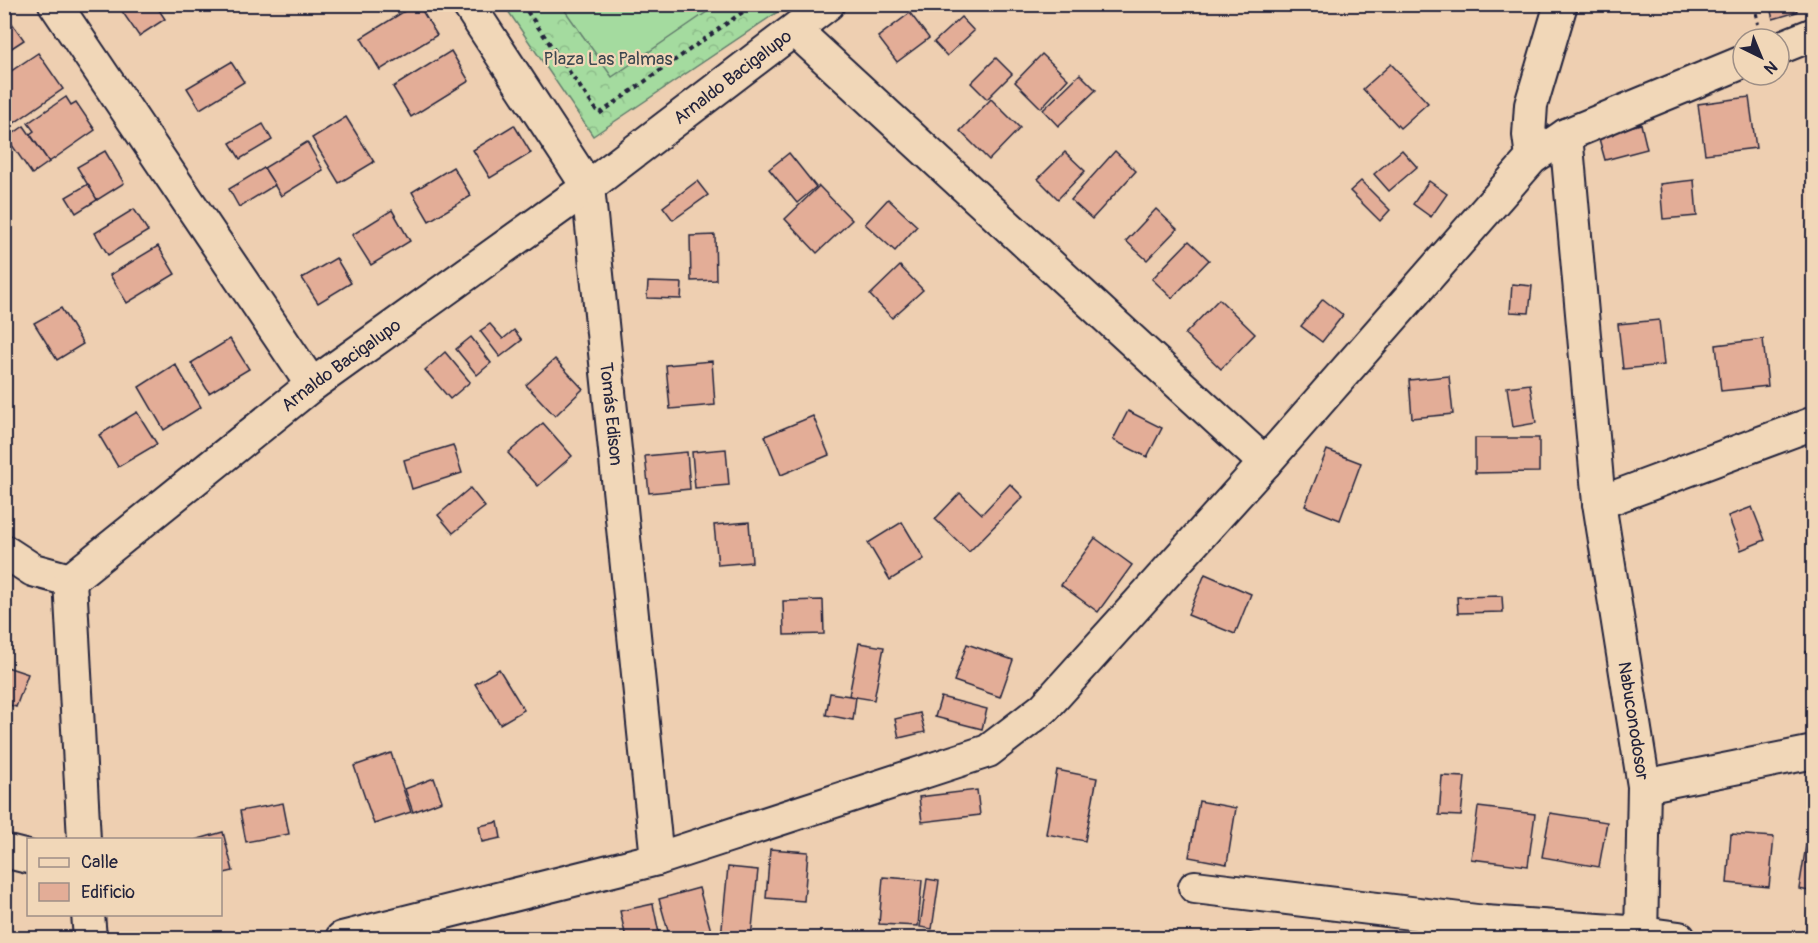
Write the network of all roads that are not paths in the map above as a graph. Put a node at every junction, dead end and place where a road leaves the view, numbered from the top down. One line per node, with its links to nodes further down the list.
1 (55, 4): 12 (street)
2 (468, 4): 11 (street, Tomás Edison)
3 (828, 4): 5 (street, Arnaldo Bacigalupo)
4 (1561, 4): 10 (street)
5 (795, 30): 11 (street, Arnaldo Bacigalupo); 14 (street)
6 (1814, 34): 7 (street)
7 (1791, 38)
8 (1731, 67): 9 (street)
9 (1566, 135): 10 (street); 15 (street, Nabuconodosor)
10 (1532, 158): 14 (street)
11 (588, 186): 12 (street, Arnaldo Bacigalupo); 23 (street, Tomás Edison)
12 (312, 385): 17 (street, Arnaldo Bacigalupo)
13 (1814, 423): 15 (street)
14 (1265, 463): 23 (street)
15 (1599, 503): 19 (street, Nabuconodosor)
16 (4, 551): 17 (street)
17 (70, 580): 20 (street)
18 (1814, 752): 19 (street)
19 (1644, 786): 26 (street, Nabuconodosor)
20 (84, 838)
21 (4, 850): 22 (street)
22 (27, 857)
23 (657, 859): 28 (street)
24 (1195, 887): 26 (street)
25 (88, 916): 27 (street)
26 (1642, 936): 29 (street)
27 (90, 939)
28 (342, 939)
29 (1679, 939)

